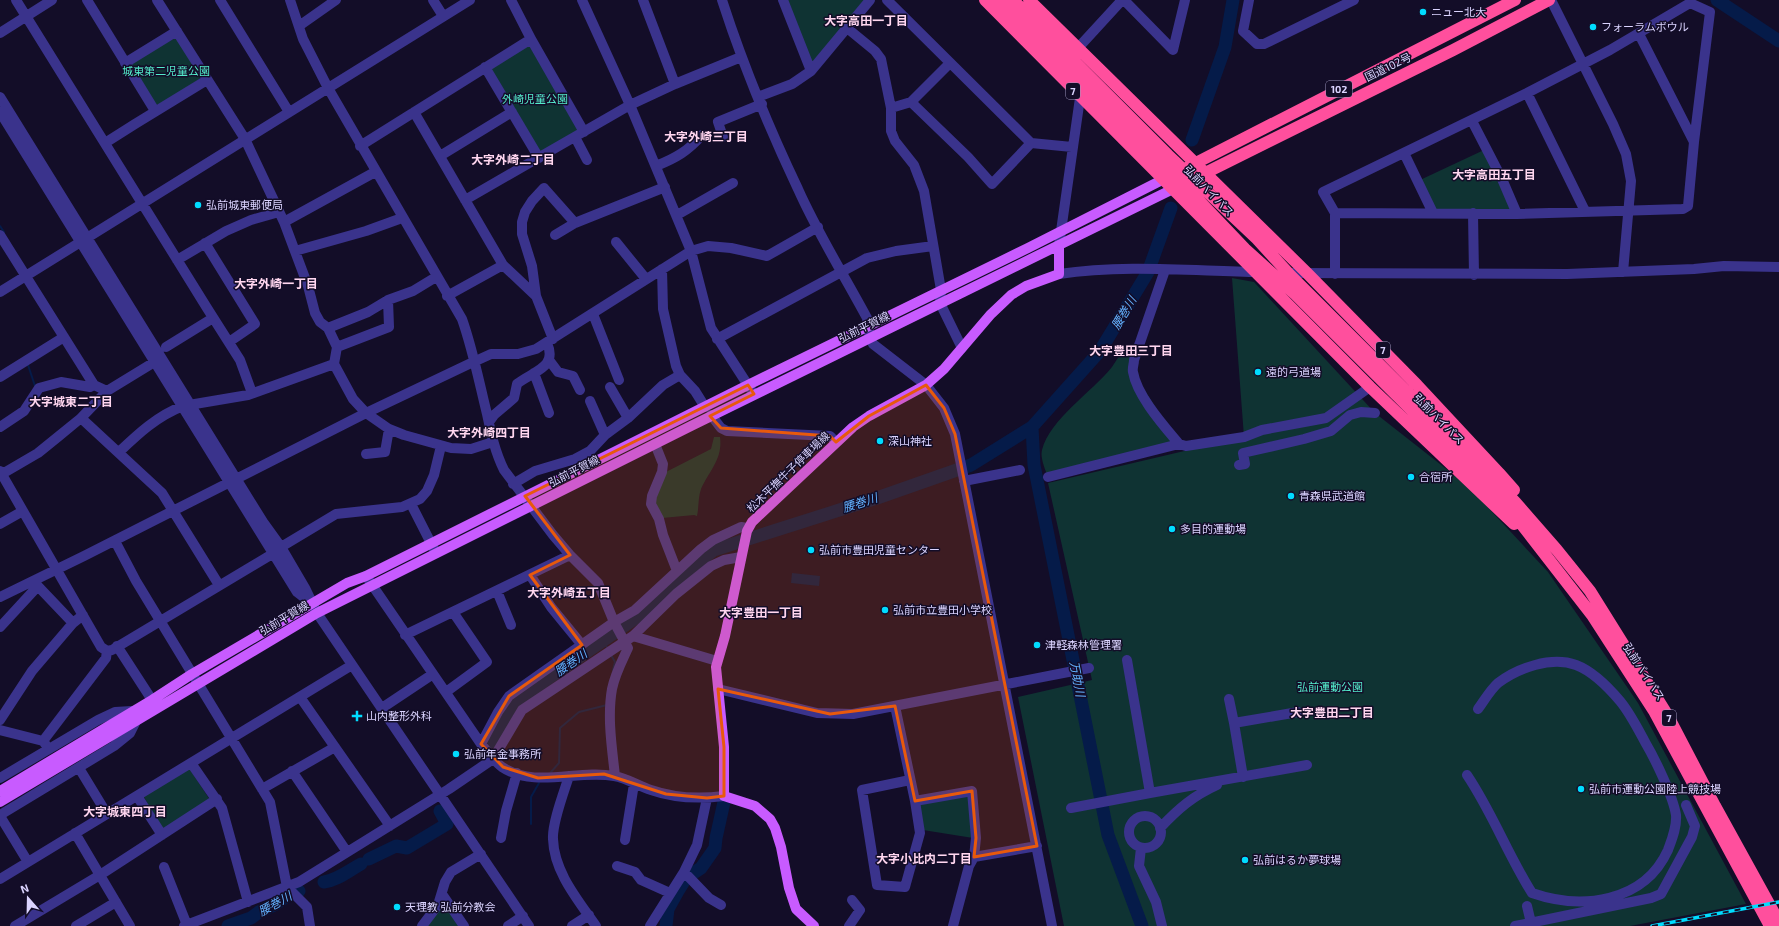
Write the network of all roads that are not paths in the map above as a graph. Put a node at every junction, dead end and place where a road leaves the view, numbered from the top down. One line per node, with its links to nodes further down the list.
1 (16, 0): 28 (street)
2 (52, 0): 28 (street)
3 (87, 0): 37 (street)
4 (157, 0): 31 (street)
5 (220, 0): 55 (street)
6 (290, 0): 29 (street)
7 (336, 0): 29 (street)
8 (433, 0): 27 (street)
9 (470, 0): 27 (street)
10 (511, 0): 34 (street)
11 (582, 0): 51 (street)
12 (643, 0): 43 (street)
13 (722, 0): 36 (street)
14 (783, 0): 41 (street)
15 (870, 0): 30 (street)
16 (887, 0): 38 (street)
17 (985, 0): 47 (highway, 7)
18 (999, 0): 48 (highway, 弘前バイパス / 7)
19 (1013, 0): 48 (highway, 弘前バイパス / 7)
20 (1028, 0): 35 (highway, 7)
21 (1123, 0): 22 (street); 35 (street)
22 (1185, 0)
23 (1249, 0): 24 (street)
24 (1354, 0)
25 (1515, 0): 73 (highway, 国道102号 / 102)
26 (1550, 0): 39 (street); 76 (highway, 国道102号 / 102)
27 (443, 16): 44 (street)
28 (26, 17): 32 (street); 65 (street)
29 (298, 26): 44 (street)
30 (847, 28): 41 (street); 52 (street)
31 (177, 31): 37 (street); 42 (street)
32 (0, 33)
33 (1638, 34): 39 (street); 64 (street); 64 (street)
34 (530, 39): 40 (street); 59 (street)
35 (1078, 48): 73 (highway, 7)
36 (741, 57): 43 (street); 49 (street)
37 (125, 62): 53 (street)
38 (950, 63): 50 (street); 66 (street)
39 (1584, 64): 45 (street); 83 (street)
40 (485, 67): 56 (street); 57 (street)
41 (811, 71): 49 (street)
42 (207, 80): 53 (street); 63 (street)
43 (675, 84): 51 (street)
44 (328, 88): 55 (street); 67 (street)
45 (1527, 93): 58 (street); 84 (street)
46 (0, 98): 98 (street)
47 (1080, 98): 68 (street); 77 (highway, 7)
48 (1105, 99): 194 (highway, 弘前バイパス / 7)
49 (760, 101): 62 (street); 94 (street)
50 (911, 102): 52 (street); 66 (street)
51 (630, 105): 59 (street); 74 (street)
52 (891, 108): 102 (street)
53 (155, 111): 65 (street)
54 (0, 112): 98 (street)
55 (290, 112): 63 (street)
56 (414, 112): 67 (street); 70 (street)
57 (512, 112): 70 (street); 71 (street)
58 (1472, 121): 69 (street); 89 (street)
59 (584, 132): 61 (street)
60 (702, 135): 74 (street)
61 (575, 137): 71 (street); 72 (street)
62 (724, 137)
63 (245, 139): 82 (street); 85 (street)
64 (1694, 142): 83 (street)
65 (106, 143): 82 (street)
66 (1032, 143): 68 (street)
67 (360, 146): 75 (street)
68 (1072, 147): 95 (street)
69 (1404, 153): 86 (street); 87 (street)
70 (440, 156): 81 (street)
71 (539, 158): 81 (street)
72 (587, 160)
73 (1195, 163): 76 (highway, 7); 77 (highway, 国道102号 / 102)
74 (656, 166): 79 (street)
75 (376, 172): 91 (street); 92 (street)
76 (1205, 173): 80 (highway, 国道102号 / 102); 113 (highway, 7)
77 (1164, 179): 80 (highway, 7); 95 (main road, 弘前平賀線)
78 (733, 183): 90 (street)
79 (665, 187): 90 (street); 93 (street)
80 (1173, 189): 101 (main road, 弘前平賀線); 111 (highway, 7)
81 (465, 200): 106 (street)
82 (142, 203): 98 (street); 105 (street)
83 (1628, 210): 84 (street); 112 (street)
84 (1585, 211): 89 (street)
85 (280, 212): 92 (street); 100 (street)
86 (1335, 213): 87 (street); 115 (street)
87 (1433, 213): 88 (street)
88 (1473, 214): 89 (street); 116 (street)
89 (1517, 214)
90 (677, 215): 103 (street)
91 (402, 218): 104 (street); 118 (street)
92 (284, 222): 104 (street)
93 (575, 223): 97 (street); 123 (street)
94 (818, 227): 103 (street); 110 (street)
95 (1061, 231): 101 (street); 120 (main road, 弘前平賀線)
96 (0, 234): 117 (street)
97 (555, 235)
98 (84, 240): 117 (street); 138 (street)
99 (616, 242): 119 (street)
100 (204, 243): 105 (street); 134 (street)
101 (1059, 245): 114 (main road); 125 (main road, 弘前平賀線)
102 (933, 246): 110 (street); 120 (street)
103 (691, 250): 108 (street); 132 (street)
104 (295, 251): 129 (street)
105 (177, 260): 127 (street)
106 (503, 265): 122 (street); 123 (street)
107 (1779, 267): 112 (street)
108 (662, 269): 119 (street); 143 (street)
109 (1162, 270): 111 (street); 114 (street); 171 (street)
110 (842, 272): 128 (street); 132 (street)
111 (1256, 272): 113 (street); 149 (highway, 7)
112 (1623, 272): 116 (street)
113 (1307, 273): 115 (street); 194 (highway, 7)
114 (1059, 274): 137 (main road, 松木平撫牛子停車場線)
115 (1335, 274): 116 (street)
116 (1474, 275)
117 (26, 276): 121 (street); 130 (street)
118 (436, 277): 122 (street); 124 (street)
119 (646, 279): 126 (street)
120 (941, 290): 125 (street); 128 (main road, 弘前平賀線)
121 (0, 292)
122 (448, 296): 140 (street)
123 (536, 296): 133 (street)
124 (388, 300): 129 (street); 136 (street)
125 (940, 303): 131 (main road, 弘前平賀線); 137 (street)
126 (593, 314): 133 (street); 145 (street)
127 (213, 318): 134 (street); 135 (street)
128 (867, 326): 131 (street); 147 (main road, 弘前平賀線)
129 (328, 328): 136 (street)
130 (64, 337): 144 (street); 146 (street)
131 (870, 338): 148 (street); 154 (main road, 弘前平賀線)
132 (717, 339): 147 (street)
133 (550, 341): 139 (street); 140 (street)
134 (229, 342): 153 (street)
135 (166, 347)
136 (337, 347): 141 (street)
137 (962, 348): 148 (main road, 松木平撫牛子停車場線)
138 (158, 360): 152 (street); 156 (street)
139 (549, 360): 142 (street); 151 (street)
140 (475, 361): 158 (street); 164 (street)
141 (334, 364): 153 (street); 158 (street)
142 (534, 373): 159 (street); 164 (street)
143 (680, 375): 157 (street); 163 (street)
144 (0, 376)
145 (619, 380)
146 (94, 385): 152 (street); 165 (street)
147 (748, 385): 154 (street); 157 (main road, 弘前平賀線)
148 (926, 385): 169 (main road, 松木平撫牛子停車場線); 179 (street)
149 (1370, 387): 171 (street); 194 (highway, 7)
150 (610, 388): 163 (street)
151 (580, 390)
152 (107, 391): 162 (street)
153 (252, 393): 156 (street)
154 (754, 394): 161 (main road, 弘前平賀線)
155 (590, 401): 167 (street)
156 (187, 405): 173 (street); 180 (street)
157 (705, 407): 182 (main road, 弘前平賀線)
158 (366, 413): 166 (street); 180 (street)
159 (549, 413)
160 (1374, 413): 175 (street)
161 (711, 416): 169 (street); 170 (main road, 弘前平賀線)
162 (81, 418): 173 (street); 177 (street)
163 (628, 418): 167 (street)
164 (489, 422): 168 (street)
165 (0, 427)
166 (389, 429): 172 (street); 174 (street)
167 (605, 435): 181 (street)
168 (493, 442): 172 (street); 181 (street)
169 (836, 442): 188 (main road, 松木平撫牛子停車場線)
170 (655, 444): 184 (main road, 弘前平賀線); 197 (street)
171 (1179, 444): 178 (street)
172 (441, 446): 183 (street)
173 (119, 452): 185 (street)
174 (366, 454)
175 (1239, 465)
176 (1020, 470): 179 (street)
177 (1, 472): 186 (street)
178 (1048, 477)
179 (964, 478): 226 (street)
180 (233, 480): 185 (street); 191 (street)
181 (513, 484): 182 (street)
182 (525, 496): 184 (street); 190 (main road, 弘前平賀線)
183 (411, 504): 190 (street); 191 (street)
184 (532, 505): 193 (main road, 弘前平賀線); 195 (street)
185 (172, 510): 189 (street); 201 (street)
186 (23, 511): 187 (street); 196 (street)
187 (0, 524)
188 (748, 529): 192 (main road, 松木平撫牛子停車場線); 197 (street)
189 (115, 541): 196 (street); 209 (street)
190 (431, 543): 193 (street); 199 (main road, 弘前平賀線)
191 (277, 550): 201 (street); 205 (street)
192 (742, 552): 215 (street); 220 (main road, 松木平撫牛子停車場線)
193 (436, 553): 202 (main road, 弘前平賀線)
194 (1552, 553): 302 (highway, 弘前バイパス / 7)
195 (570, 555): 198 (street); 211 (street)
196 (56, 569): 200 (street); 208 (street)
197 (677, 571): 211 (street)
198 (530, 575): 203 (street); 216 (street)
199 (366, 576): 202 (street); 205 (main road, 弘前平賀線)
200 (35, 584): 204 (street); 210 (street); 213 (street)
201 (219, 585): 209 (street)
202 (371, 585): 207 (main road, 弘前平賀線); 214 (street)
203 (497, 590): 206 (street); 212 (street)
204 (0, 597)
205 (311, 603): 207 (street); 223 (main road, 弘前平賀線)
206 (453, 612): 214 (street); 228 (street)
207 (317, 613): 221 (street); 225 (main road, 弘前平賀線)
208 (83, 615): 210 (street); 218 (street)
209 (160, 621): 217 (street); 223 (street)
210 (73, 623): 237 (street)
211 (616, 624): 215 (street); 216 (street)
212 (511, 625)
213 (0, 627)
214 (405, 635): 224 (street)
215 (627, 638): 220 (street); 245 (street); 253 (street)
216 (582, 644): 242 (street)
217 (117, 646): 218 (street); 231 (street)
218 (107, 651): 243 (street)
219 (1127, 660): 261 (street)
220 (717, 661): 227 (main road, 松木平撫牛子停車場線)
221 (352, 665): 229 (street); 233 (street)
222 (1086, 668): 226 (street)
223 (192, 674): 225 (street); 231 (main road, 弘前平賀線)
224 (433, 674): 228 (street); 233 (street)
225 (198, 684): 238 (main road, 弘前平賀線); 241 (street)
226 (1005, 684): 232 (street); 279 (street)
227 (718, 689): 232 (street); 264 (main road, 松木平撫牛子停車場線)
228 (446, 692): 242 (street)
229 (300, 697): 241 (street); 244 (street)
230 (1229, 699): 239 (street)
231 (152, 700): 235 (main road, 弘前平賀線)
232 (895, 706): 256 (street)
233 (382, 708): 262 (street)
234 (1478, 709): 285 (street)
235 (132, 710): 243 (street); 260 (main road, 弘前平賀線)
236 (1298, 712): 239 (street)
237 (0, 720)
238 (136, 721): 248 (street); 267 (main road, 弘前平賀線)
239 (1234, 723): 255 (street)
240 (0, 730): 243 (street)
241 (231, 738): 246 (street); 259 (street)
242 (481, 744): 245 (street)
243 (46, 746): 254 (street)
244 (335, 747): 249 (street); 273 (street)
245 (493, 759): 250 (street); 262 (street)
246 (191, 763): 263 (street); 266 (street)
247 (1307, 765): 255 (street)
248 (79, 768): 271 (street); 272 (street)
249 (292, 772): 259 (street); 281 (street)
250 (517, 773): 252 (street); 277 (street)
251 (1467, 775): 285 (street)
252 (569, 776): 253 (street); 300 (street)
253 (615, 776): 258 (street)
254 (0, 778)
255 (1243, 778): 257 (street)
256 (910, 780): 268 (street); 268 (street)
257 (1228, 780): 261 (street); 274 (street)
258 (634, 784): 265 (street); 278 (street)
259 (262, 789): 292 (street)
260 (0, 791)
261 (1150, 793): 270 (street)
262 (441, 794): 273 (street); 282 (street)
263 (137, 796): 271 (street); 276 (street)
264 (724, 796): 265 (street); 316 (main road)
265 (706, 798): 290 (street)
266 (217, 800): 276 (street); 297 (street)
267 (0, 802)
268 (915, 802): 283 (street)
269 (1686, 805): 288 (street)
270 (1071, 808)
271 (107, 814): 275 (street)
272 (0, 816): 284 (street)
273 (390, 826): 281 (street)
274 (1160, 828): 280 (street); 280 (street)
275 (75, 833): 284 (street); 289 (street)
276 (162, 835): 289 (street)
277 (501, 838)
278 (625, 840)
279 (1037, 846): 283 (street); 319 (street)
280 (1141, 848): 320 (street)
281 (347, 852): 292 (street)
282 (481, 854): 294 (street); 301 (street)
283 (974, 857): 318 (street)
284 (28, 862): 291 (street)
285 (1662, 863): 288 (street)
286 (617, 866): 293 (street)
287 (164, 867): 304 (street)
288 (1674, 872): 303 (street)
289 (100, 874): 296 (street); 306 (street)
290 (686, 875): 293 (street); 298 (street)
291 (0, 879)
292 (291, 892): 297 (street); 305 (street)
293 (670, 893): 315 (street)
294 (442, 894): 309 (street); 310 (street)
295 (852, 900): 317 (street)
296 (116, 902): 307 (street); 308 (street)
297 (248, 902): 304 (street)
298 (721, 905)
299 (1527, 906): 303 (street)
300 (589, 915): 313 (street); 314 (street)
301 (523, 916): 311 (street); 312 (street)
302 (1773, 921)
303 (1531, 923): 321 (street)
304 (190, 925)
305 (308, 925)
306 (15, 926)
307 (76, 926)
308 (130, 926)
309 (422, 926)
310 (464, 926)
311 (508, 926)
312 (530, 926)
313 (572, 926)
314 (596, 926)
315 (650, 926)
316 (814, 926)
317 (849, 926)
318 (953, 926)
319 (1052, 926)
320 (1162, 926)
321 (1515, 926)

